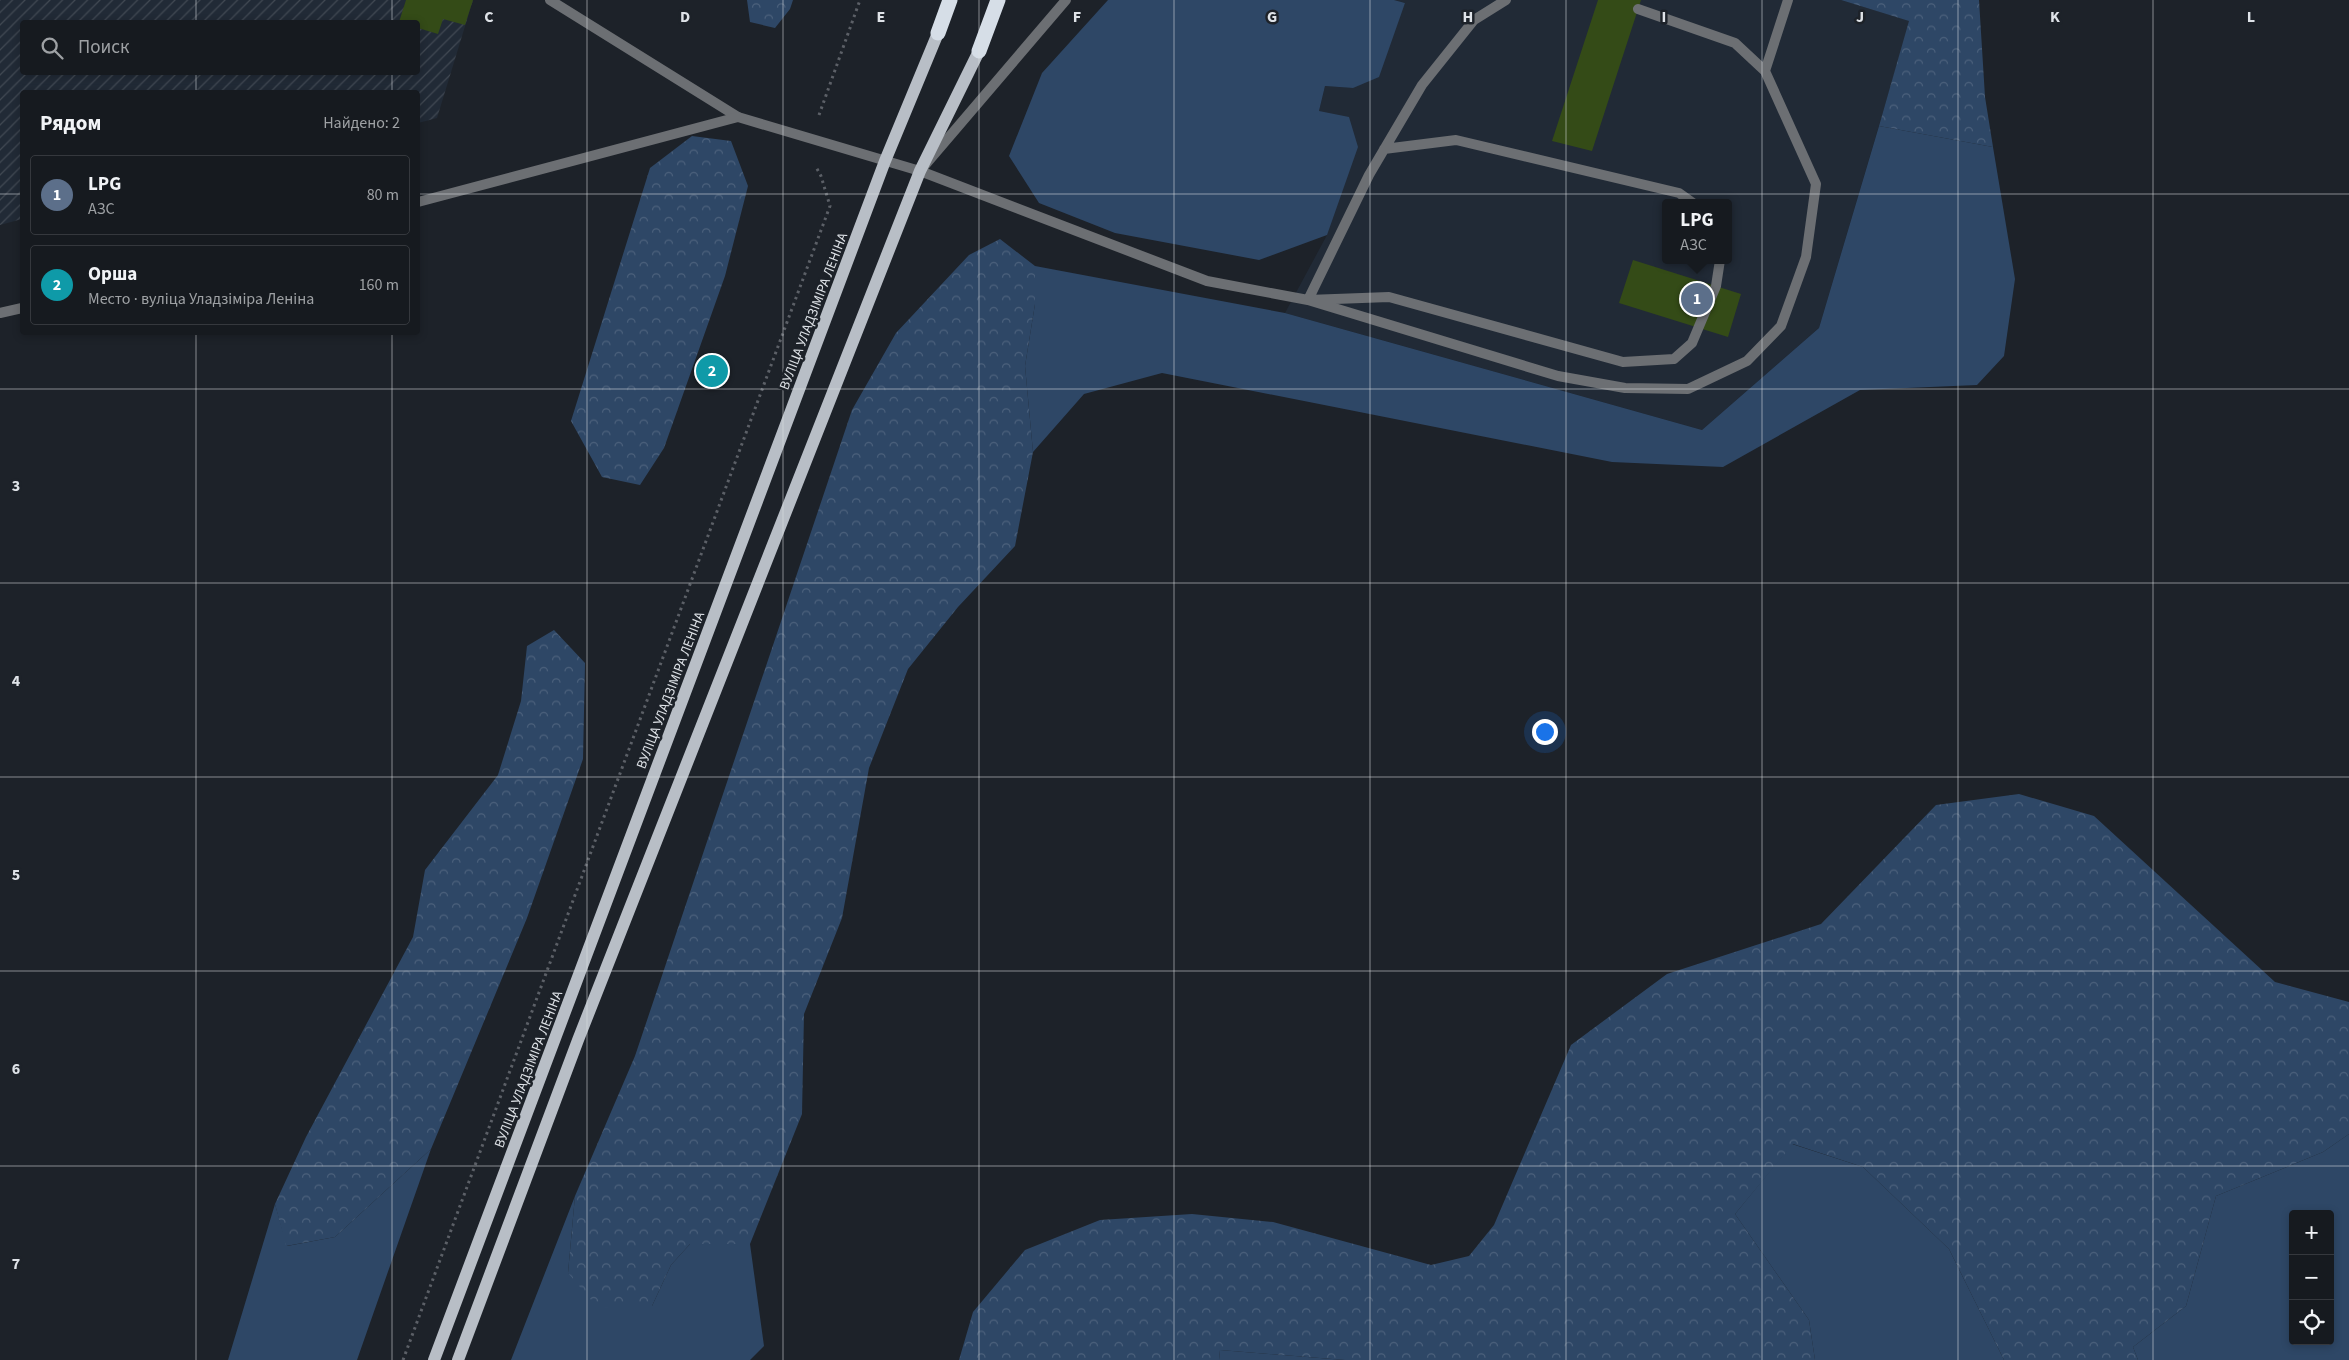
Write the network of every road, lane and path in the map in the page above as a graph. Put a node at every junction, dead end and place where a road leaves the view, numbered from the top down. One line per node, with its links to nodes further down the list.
1 (550, 0): 12 (street)
2 (860, 0): 13 (path)
3 (950, 0): 9 (highway)
4 (998, 0): 10 (highway)
5 (1066, 0): 16 (street)
6 (1506, 0): 14 (street)
7 (1788, 0): 11 (street)
8 (1638, 9): 11 (street)
9 (938, 33): 15 (main road, ВУЛІЦА УЛАДЗІМІРА ЛЕНІНА)
10 (979, 51): 16 (main road)
11 (1765, 71): 20 (street)
12 (738, 117): 13 (street); 18 (street)
13 (810, 139): 15 (street); 23 (path)
14 (1384, 149): 17 (street); 20 (street)
15 (886, 161): 16 (street); 24 (main road, ВУЛІЦА УЛАДЗІМІРА ЛЕНІНА)
16 (920, 172): 20 (street); 25 (main road)
17 (1688, 199)
18 (420, 201)
19 (1719, 264): 20 (street)
20 (1308, 300)
21 (20, 309): 22 (street)
22 (0, 314)
23 (403, 1360)
24 (434, 1360)
25 (458, 1360)

